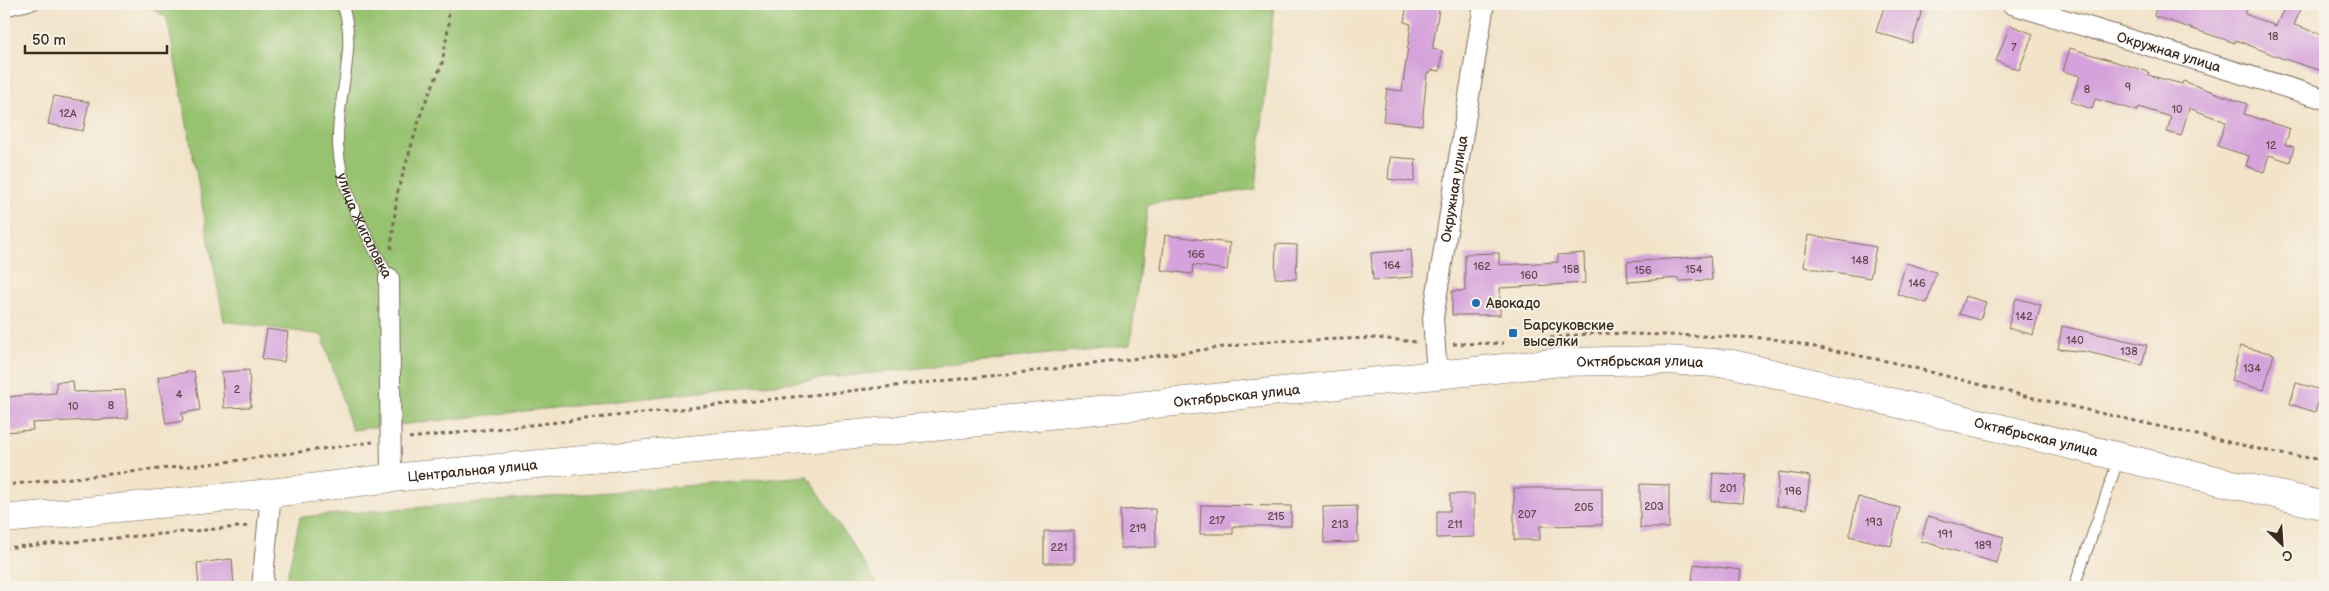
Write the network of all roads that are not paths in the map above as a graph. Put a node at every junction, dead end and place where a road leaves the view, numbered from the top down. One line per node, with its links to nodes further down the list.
1 (34, 4): 5 (lane)
2 (342, 4): 7 (lane, улица Жигаловка)
3 (1484, 4): 8 (street, Окружная улица)
4 (2012, 4): 6 (street, Окружная улица)
5 (4, 11)
6 (2325, 99)
7 (389, 278): 11 (street, улица Жигаловка)
8 (1437, 376): 9 (main road, Октябрьская улица); 10 (main road, Октябрьская улица)
9 (942, 426): 11 (main road, Центральная улица)
10 (2119, 458): 14 (main road, Октябрьская улица); 18 (lane)
11 (391, 478): 13 (main road, Центральная улица)
12 (2325, 491): 14 (main road)
13 (271, 494): 16 (main road, Центральная улица); 17 (street)
14 (2286, 496): 15 (main road, Октябрьская улица)
15 (2325, 506)
16 (4, 519)
17 (262, 587)
18 (2074, 587)

